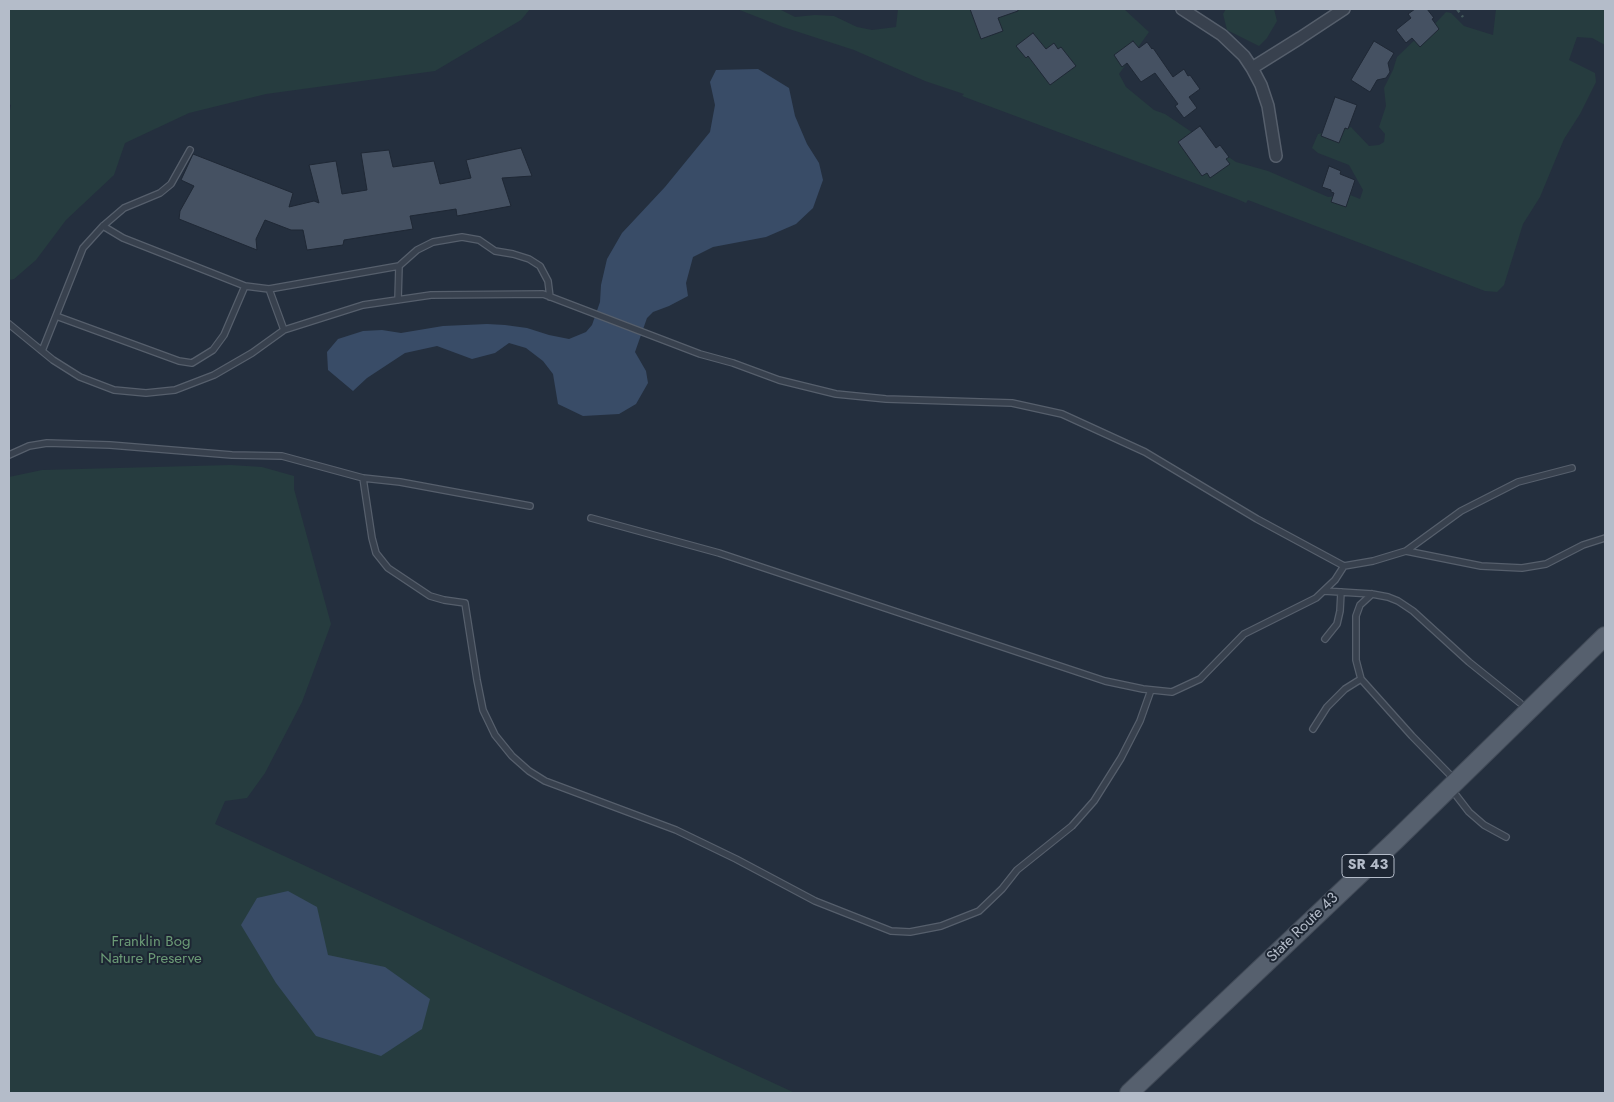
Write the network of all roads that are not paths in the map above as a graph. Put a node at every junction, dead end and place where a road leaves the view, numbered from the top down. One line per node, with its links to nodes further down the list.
1 (1182, 9): 3 (street)
2 (1344, 9): 3 (street)
3 (1252, 68): 5 (street)
4 (190, 150): 6 (lane)
5 (1276, 156)
6 (103, 226): 8 (lane); 12 (lane)
7 (399, 266): 9 (lane); 10 (lane); 11 (lane)
8 (245, 286): 9 (lane); 12 (lane)
9 (269, 289): 14 (lane)
10 (550, 297): 11 (lane); 23 (lane)
11 (398, 300): 14 (lane)
12 (56, 316): 15 (lane)
13 (9, 324): 15 (lane)
14 (284, 330): 15 (lane)
15 (42, 351)
16 (9, 455): 18 (lane)
17 (1572, 468): 22 (lane)
18 (363, 478): 19 (lane); 30 (lane)
19 (530, 506)
20 (591, 518): 30 (lane)
21 (1605, 538): 22 (lane)
22 (1406, 551): 23 (lane)
23 (1344, 566): 24 (lane)
24 (1324, 591): 25 (lane); 30 (lane)
25 (1340, 592): 26 (lane); 28 (lane)
26 (1372, 594): 29 (lane); 31 (lane)
27 (1605, 636): 33 (main road, State Route 43 / SR 43)
28 (1325, 639)
29 (1361, 679): 32 (lane); 33 (lane)
30 (1151, 690)
31 (1520, 702)
32 (1313, 729)
33 (1453, 785): 34 (lane); 35 (main road, State Route 43 / SR 43)
34 (1506, 837)
35 (1129, 1093)

